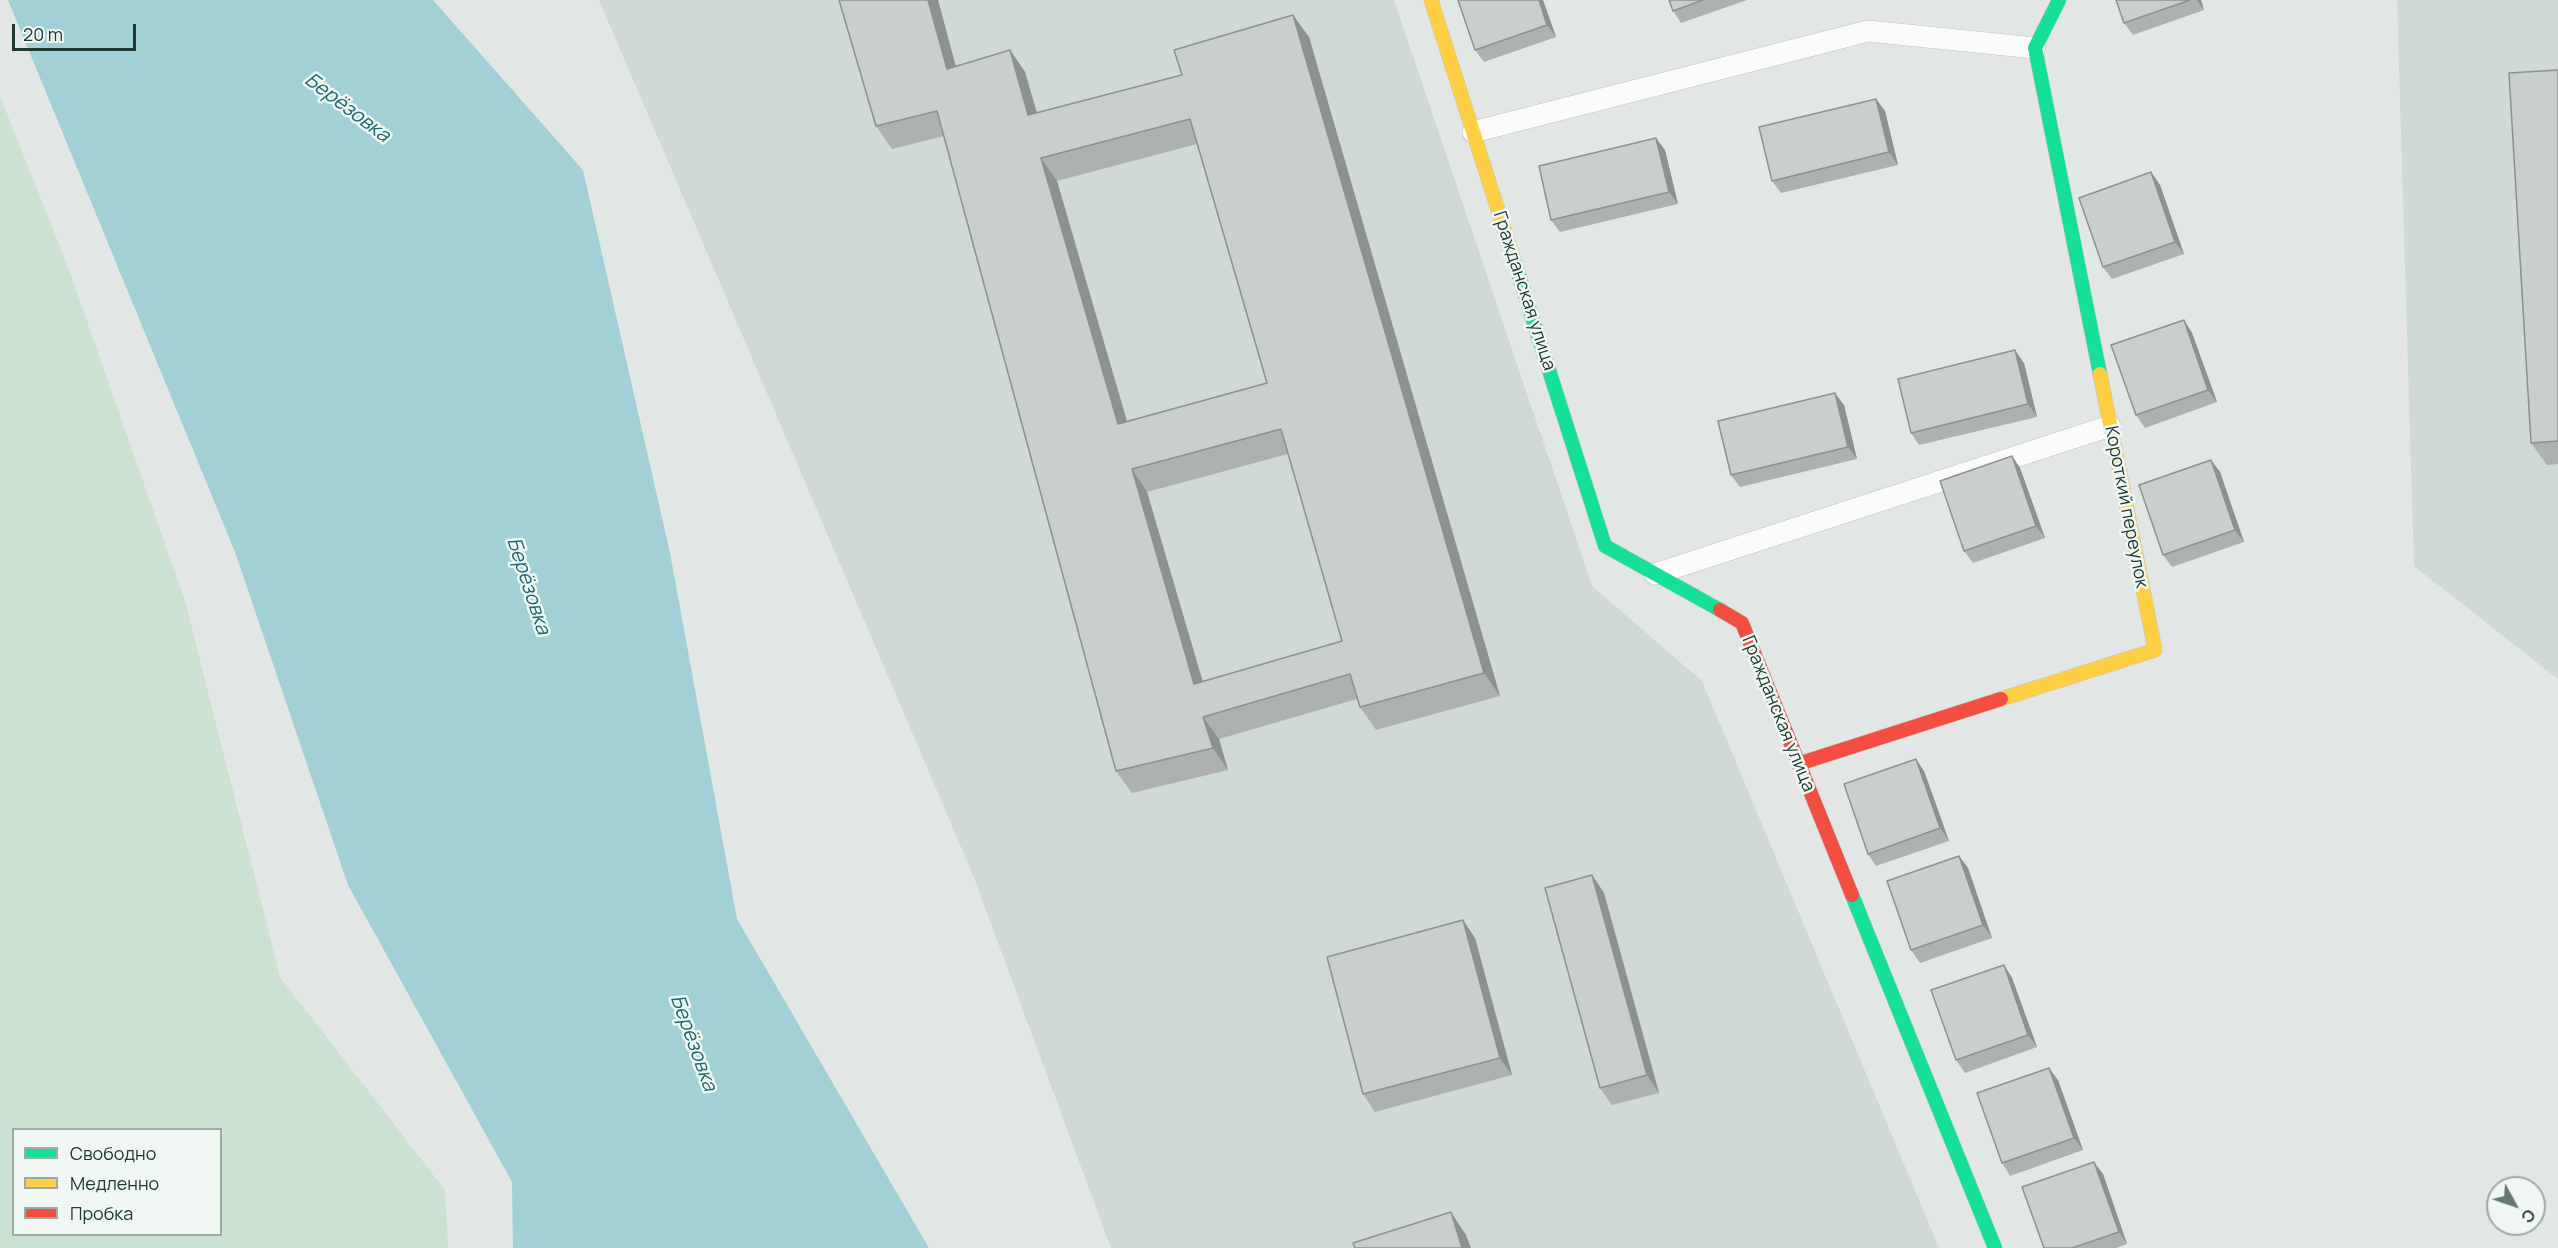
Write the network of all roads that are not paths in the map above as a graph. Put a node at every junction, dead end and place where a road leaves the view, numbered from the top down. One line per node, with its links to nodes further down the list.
1 (1431, 0): 4 (street, Гражданская улица)
2 (2059, 0): 3 (street)
3 (2036, 48): 4 (lane); 5 (street, Короткий переулок)
4 (1473, 132): 6 (street, Гражданская улица)
5 (2110, 426): 6 (lane); 7 (street, Короткий переулок)
6 (1655, 574): 7 (street, Гражданская улица)
7 (1798, 764): 8 (street, Гражданская улица)
8 (1995, 1248)

